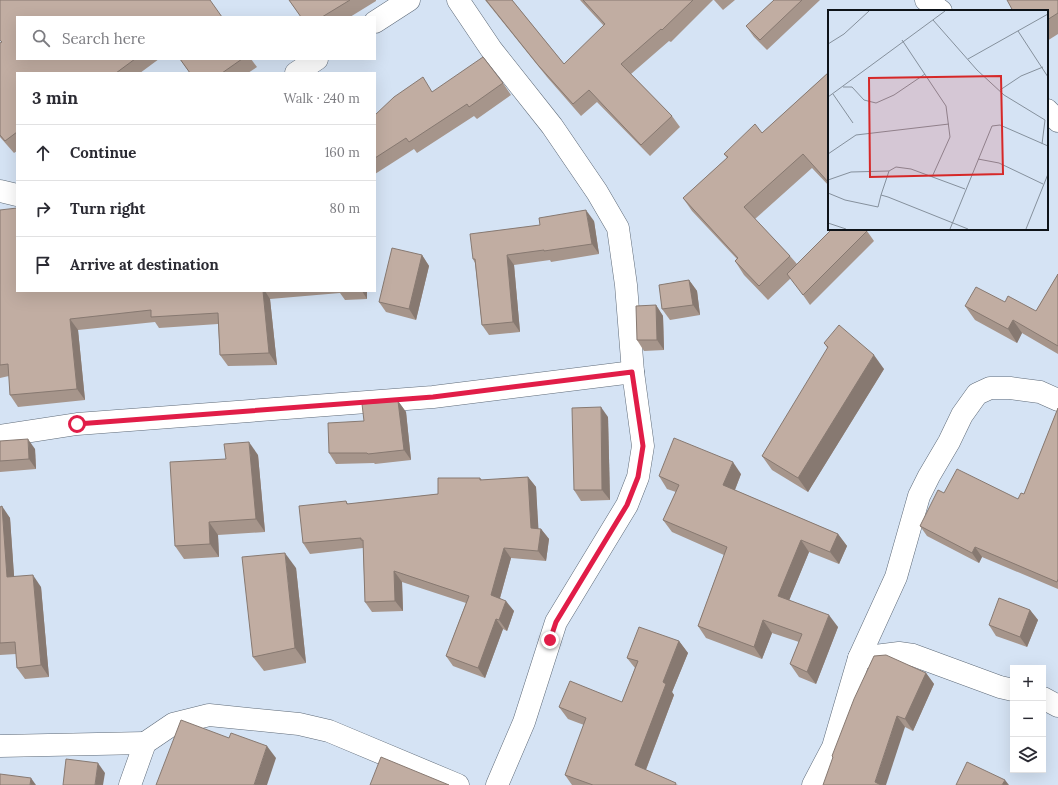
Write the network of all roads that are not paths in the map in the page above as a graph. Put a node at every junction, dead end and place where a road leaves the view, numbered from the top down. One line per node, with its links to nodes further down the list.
1 (409, 0): 5 (street)
2 (458, 0): 14 (street)
3 (926, 0): 4 (street)
4 (940, 10)
5 (376, 21)
6 (316, 60): 7 (street)
7 (298, 72)
8 (1058, 108): 9 (street)
9 (1048, 110)
10 (1048, 111): 11 (street)
11 (1058, 121)
12 (0, 191): 13 (street)
13 (16, 194)
14 (632, 372): 16 (street); 25 (street)
15 (1058, 400): 17 (street)
16 (0, 436)
17 (859, 658): 18 (street); 26 (street)
18 (1010, 689)
19 (1046, 700): 20 (street)
20 (1058, 706)
21 (145, 743): 22 (street); 23 (street); 24 (street)
22 (0, 746)
23 (130, 785)
24 (458, 785)
25 (497, 785)
26 (813, 785)

